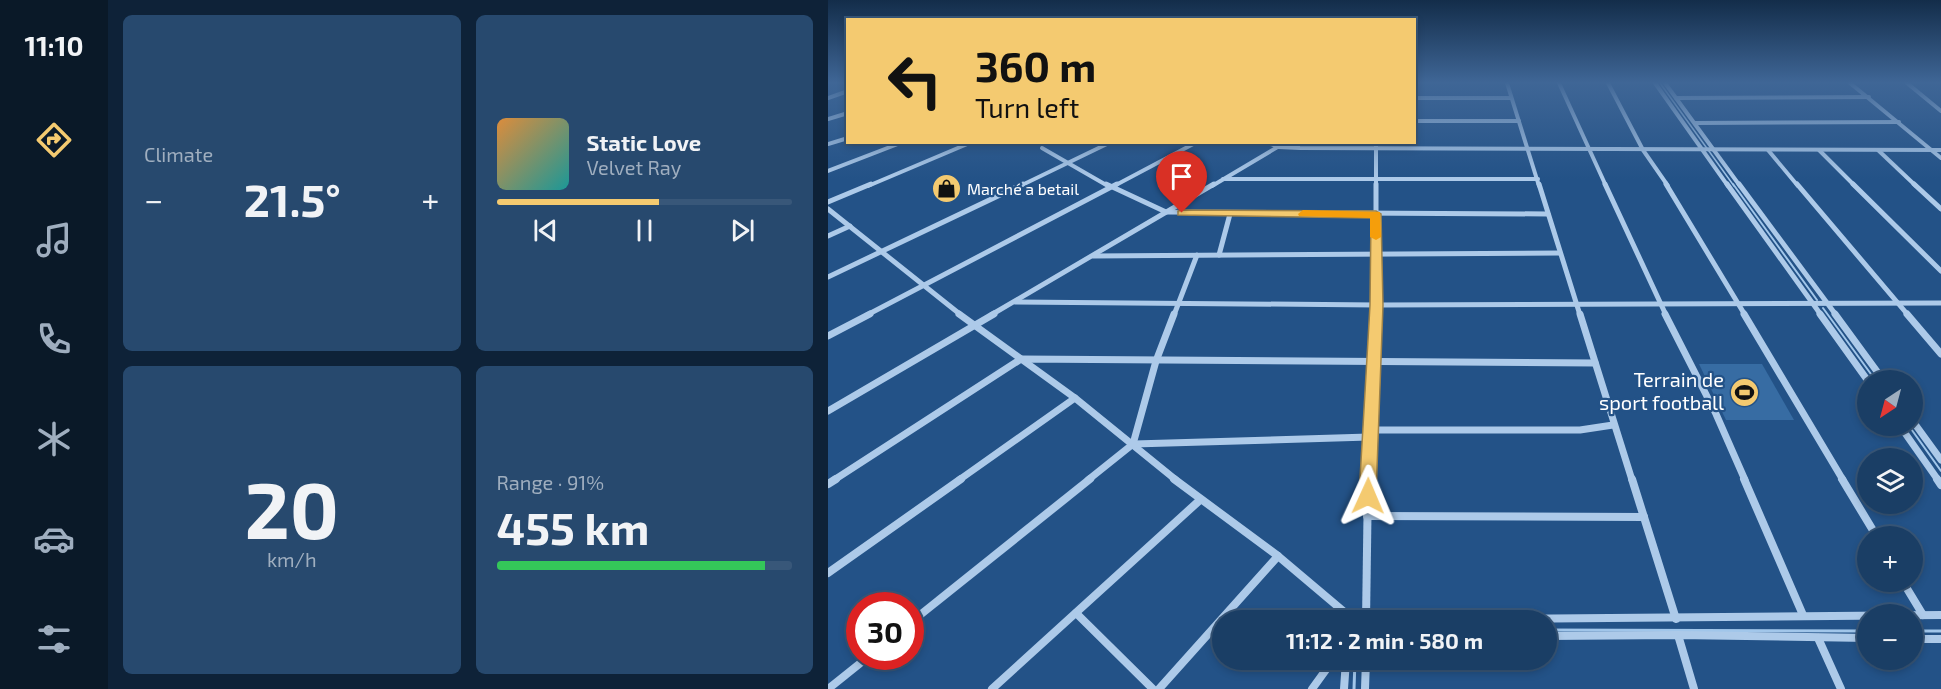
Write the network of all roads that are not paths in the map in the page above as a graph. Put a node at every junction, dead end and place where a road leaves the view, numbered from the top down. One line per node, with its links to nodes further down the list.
1 (1517, 115): 8 (street)
2 (1574, 115): 23 (street)
3 (1625, 115): 24 (street)
4 (1680, 115): 25 (street)
5 (1689, 115): 10 (street)
6 (1890, 115): 9 (street)
7 (1416, 121): 8 (street)
8 (1519, 121): 22 (street)
9 (1899, 122): 10 (street); 29 (street)
10 (1695, 123): 25 (street)
11 (846, 139): 12 (street)
12 (828, 144)
13 (898, 144): 33 (street)
14 (967, 144): 38 (street)
15 (1108, 144): 32 (street)
16 (1193, 144): 37 (street)
17 (1271, 144): 20 (street)
18 (1283, 144): 20 (street)
19 (1376, 146): 20 (street); 22 (street); 35 (street)
20 (1278, 147): 34 (street)
21 (1042, 148): 32 (street)
22 (1527, 149): 23 (street); 36 (street)
23 (1590, 150): 24 (street); 62 (street)
24 (1643, 150): 25 (street); 58 (street)
25 (1708, 150): 26 (street); 63 (street); 64 (street)
26 (1768, 150): 27 (street); 57 (street)
27 (1819, 150): 28 (street); 53 (street)
28 (1878, 150): 29 (street); 40 (street)
29 (1931, 150): 30 (street); 31 (street)
30 (1941, 150)
31 (1941, 158)
32 (1069, 162): 37 (street); 47 (street)
33 (828, 171)
34 (1222, 179): 35 (street); 41 (street)
35 (1376, 179): 36 (street); 43 (street)
36 (1538, 179): 44 (street)
37 (1111, 187): 41 (street); 55 (street)
38 (828, 202)
39 (828, 209): 45 (street)
40 (1941, 209)
41 (1166, 212): 42 (street); 52 (street)
42 (1230, 214): 43 (street); 51 (street)
43 (1376, 214): 44 (street); 48 (street)
44 (1548, 214): 49 (street)
45 (850, 226): 46 (street); 47 (street)
46 (828, 236)
47 (881, 251): 54 (street); 55 (street)
48 (1375, 253): 49 (street); 51 (street); 65 (street)
49 (1560, 253): 61 (street)
50 (1197, 255): 51 (street); 52 (street); 60 (street)
51 (1219, 255)
52 (1093, 256): 56 (street)
53 (1941, 270)
54 (828, 277)
55 (925, 286): 66 (street); 67 (street)
56 (1015, 302): 60 (street); 66 (street)
57 (1897, 302): 59 (street); 64 (street); 68 (street)
58 (1738, 303): 62 (street); 63 (street); 88 (street)
59 (1941, 303)
60 (1178, 304): 65 (street); 70 (street)
61 (1576, 304): 62 (street); 65 (street); 72 (street)
62 (1660, 304): 95 (street)
63 (1815, 304): 64 (street); 73 (street)
64 (1826, 304): 74 (street)
65 (1377, 305): 71 (street)
66 (974, 326): 69 (street); 76 (street)
67 (828, 336)
68 (1941, 354)
69 (1021, 359): 70 (street); 75 (street); 83 (street)
70 (1156, 360): 71 (street); 81 (street)
71 (1374, 360): 72 (street); 78 (street)
72 (1595, 363): 77 (street)
73 (1860, 370)
74 (1876, 370)
75 (1075, 398): 81 (street); 90 (street)
76 (828, 411)
77 (1613, 425): 78 (street); 87 (street)
78 (1370, 434): 81 (street); 86 (street)
79 (1923, 435): 82 (street)
80 (1906, 436): 84 (street)
81 (1133, 444): 85 (street); 93 (street)
82 (1941, 460)
83 (828, 484)
84 (1941, 485)
85 (1200, 500): 89 (street); 94 (street)
86 (1367, 516): 87 (street); 92 (street)
87 (1644, 518): 100 (street)
88 (1870, 526)
89 (1278, 556): 91 (street); 114 (street)
90 (828, 573)
91 (1342, 610)
92 (1366, 610)
93 (924, 612)
94 (1076, 613): 112 (street); 113 (street)
95 (1803, 615): 96 (street); 100 (street)
96 (1857, 615)
97 (1923, 615): 98 (street)
98 (1941, 615)
99 (1557, 619): 100 (street)
100 (1676, 619)
101 (1678, 635): 102 (street); 103 (street); 118 (street)
102 (1557, 636)
103 (1818, 638): 104 (street); 119 (street)
104 (1857, 638)
105 (1923, 640): 106 (street)
106 (1940, 641)
107 (852, 670): 111 (street)
108 (1326, 670): 115 (street)
109 (1345, 670): 116 (street)
110 (1365, 670): 117 (street)
111 (828, 689)
112 (992, 689)
113 (1153, 689)
114 (1159, 689)
115 (1312, 689)
116 (1344, 689)
117 (1365, 689)
118 (1694, 689)
119 (1841, 689)

